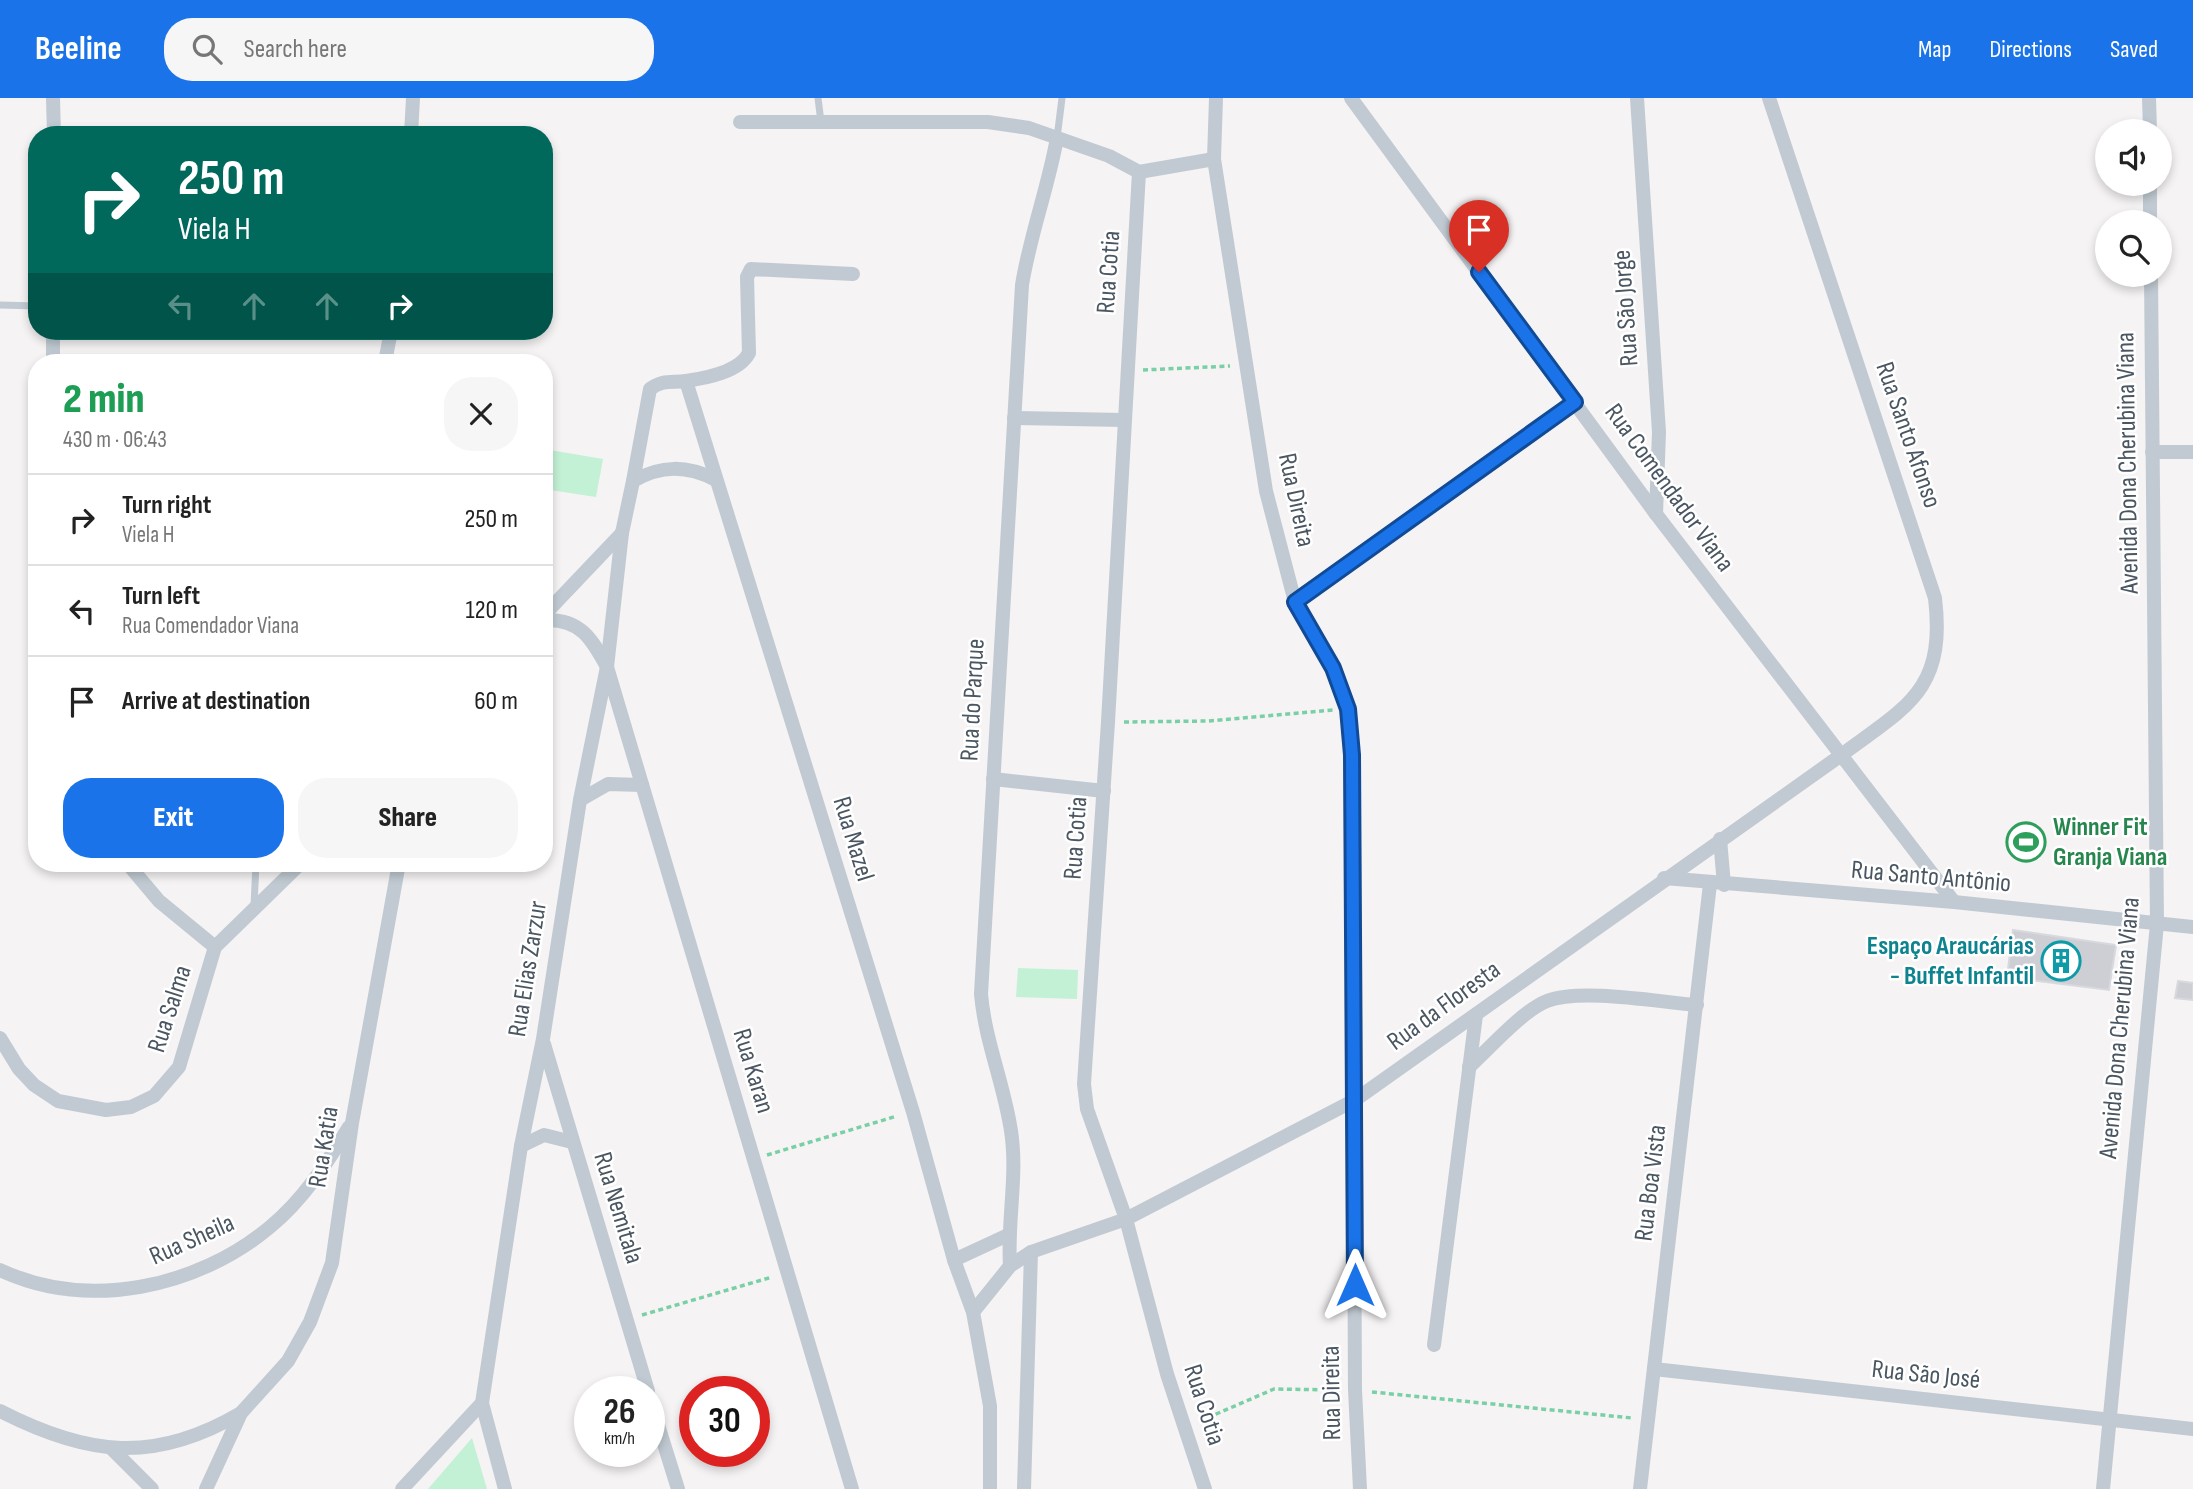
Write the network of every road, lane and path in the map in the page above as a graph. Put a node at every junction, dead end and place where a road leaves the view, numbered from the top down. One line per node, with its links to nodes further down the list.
1 (52, 98): 13 (street)
2 (413, 98): 14 (street)
3 (818, 98): 12 (lane)
4 (1062, 98): 15 (lane)
5 (1216, 98): 16 (street, Rua Direita)
6 (1351, 98): 25 (street, Rua Comendador Viana)
7 (1637, 98): 32 (street, Rua São Jorge)
8 (1769, 98): 40 (street, Rua Santo Afonso)
9 (2149, 98): 10 (street)
10 (2150, 119)
11 (740, 122): 12 (street)
12 (821, 122): 15 (street)
13 (54, 126)
14 (411, 126)
15 (1057, 138): 17 (street); 26 (street, Rua do Parque)
16 (1214, 159): 17 (street); 22 (street, Rua Direita)
17 (1139, 172): 23 (street, Rua Cotia)
18 (853, 274): 24 (street)
19 (2151, 287): 28 (street, Avenida Dona Cherubina Viana)
20 (0, 305): 21 (lane)
21 (28, 306)
22 (1249, 366): 23 (path); 34 (street, Rua Direita)
23 (1127, 370): 27 (street, Rua Cotia)
24 (686, 381): 30 (street, Rua Mazel); 31 (street, Rua Elias Zarzur)
25 (1575, 402): 32 (street, Rua Comendador Viana); 34 (street)
26 (1014, 418): 27 (street); 41 (street, Rua do Parque)
27 (1124, 420): 39 (street, Rua Cotia)
28 (2152, 452): 29 (street); 54 (street, Avenida Dona Cherubina Viana)
29 (2193, 452)
30 (716, 480): 31 (street); 63 (street, Rua Mazel)
31 (633, 481): 33 (street, Rua Elias Zarzur)
32 (1656, 514): 40 (street, Rua Comendador Viana)
33 (622, 533): 35 (street); 37 (street, Rua Elias Zarzur)
34 (1295, 602): 38 (street, Rua Direita)
35 (553, 607)
36 (553, 619): 37 (street)
37 (607, 667): 42 (street, Rua Karan); 44 (street, Rua Elias Zarzur)
38 (1348, 709): 39 (path); 62 (street, Rua Direita)
39 (1108, 722): 43 (street, Rua Cotia)
40 (1840, 756): 45 (street, Rua da Floresta); 52 (street, Rua Comendador Viana)
41 (993, 779): 43 (street); 69 (street, Rua do Parque)
42 (642, 785): 44 (street); 67 (street, Rua Karan)
43 (1104, 790): 68 (street, Rua Cotia)
44 (580, 800): 60 (street, Rua Elias Zarzur)
45 (1720, 839): 50 (street, Rua da Floresta); 51 (street, Rua Boa Vista)
46 (135, 872): 56 (street)
47 (256, 872): 53 (lane)
48 (292, 872): 53 (street, Rua Salma)
49 (397, 872): 64 (street, Rua Katia)
50 (1664, 878): 51 (street, Rua Santo Antônio); 58 (street, Rua da Floresta)
51 (1717, 884): 52 (street, Rua Santo Antônio); 57 (street, Rua Boa Vista)
52 (1954, 902): 54 (street, Rua Santo Antônio)
53 (254, 910): 56 (street, Rua Salma)
54 (2157, 924): 55 (street, Rua Santo Antônio); 85 (street, Avenida Dona Cherubina Viana)
55 (2193, 927)
56 (215, 947): 59 (street, Rua Salma)
57 (1697, 1005): 61 (street); 78 (street, Rua Boa Vista)
58 (1476, 1015): 61 (street); 62 (street, Rua da Floresta)
59 (0, 1038)
60 (542, 1039): 65 (street, Rua Nemitala); 66 (street, Rua Elias Zarzur)
61 (1469, 1067): 77 (street)
62 (1355, 1100): 68 (street, Rua da Floresta); 80 (street, Rua Direita)
63 (913, 1111): 67 (path); 71 (street, Rua Mazel)
64 (352, 1123): 73 (street, Rua Sheila); 83 (street, Rua Katia)
65 (572, 1142): 66 (street); 76 (street, Rua Nemitala)
66 (521, 1146): 81 (street, Rua Elias Zarzur)
67 (754, 1159): 74 (street, Rua Karan)
68 (1126, 1219): 70 (street, Rua da Floresta); 86 (street, Rua Cotia)
69 (1008, 1235): 71 (street); 72 (street, Rua do Parque)
70 (1031, 1252): 72 (street, Rua da Floresta); 97 (street)
71 (954, 1260): 75 (street, Rua Mazel)
72 (1010, 1266): 75 (street, Rua da Floresta)
73 (0, 1270)
74 (788, 1273): 76 (path); 95 (street, Rua Karan)
75 (973, 1312): 96 (street, Rua Mazel)
76 (626, 1319): 79 (street, Rua Nemitala)
77 (1434, 1345)
78 (1654, 1369): 84 (street, Rua Boa Vista); 85 (street, Rua São José)
79 (643, 1376)
80 (1355, 1391): 84 (path); 86 (path); 99 (street, Rua Direita)
81 (482, 1403): 90 (street); 93 (street)
82 (0, 1411): 89 (street)
83 (241, 1413): 89 (street); 92 (street)
84 (1648, 1419): 100 (street, Rua Boa Vista)
85 (2108, 1420): 87 (street, Rua São José); 101 (street, Avenida Dona Cherubina Viana)
86 (1186, 1427): 98 (street, Rua Cotia)
87 (2193, 1429)
88 (665, 1446): 94 (street, Rua Nemitala)
89 (112, 1448): 91 (street)
90 (405, 1486)
91 (152, 1489)
92 (206, 1489)
93 (505, 1489)
94 (678, 1489)
95 (852, 1489)
96 (990, 1489)
97 (1024, 1489)
98 (1205, 1489)
99 (1360, 1489)
100 (1640, 1489)
101 (2103, 1489)

